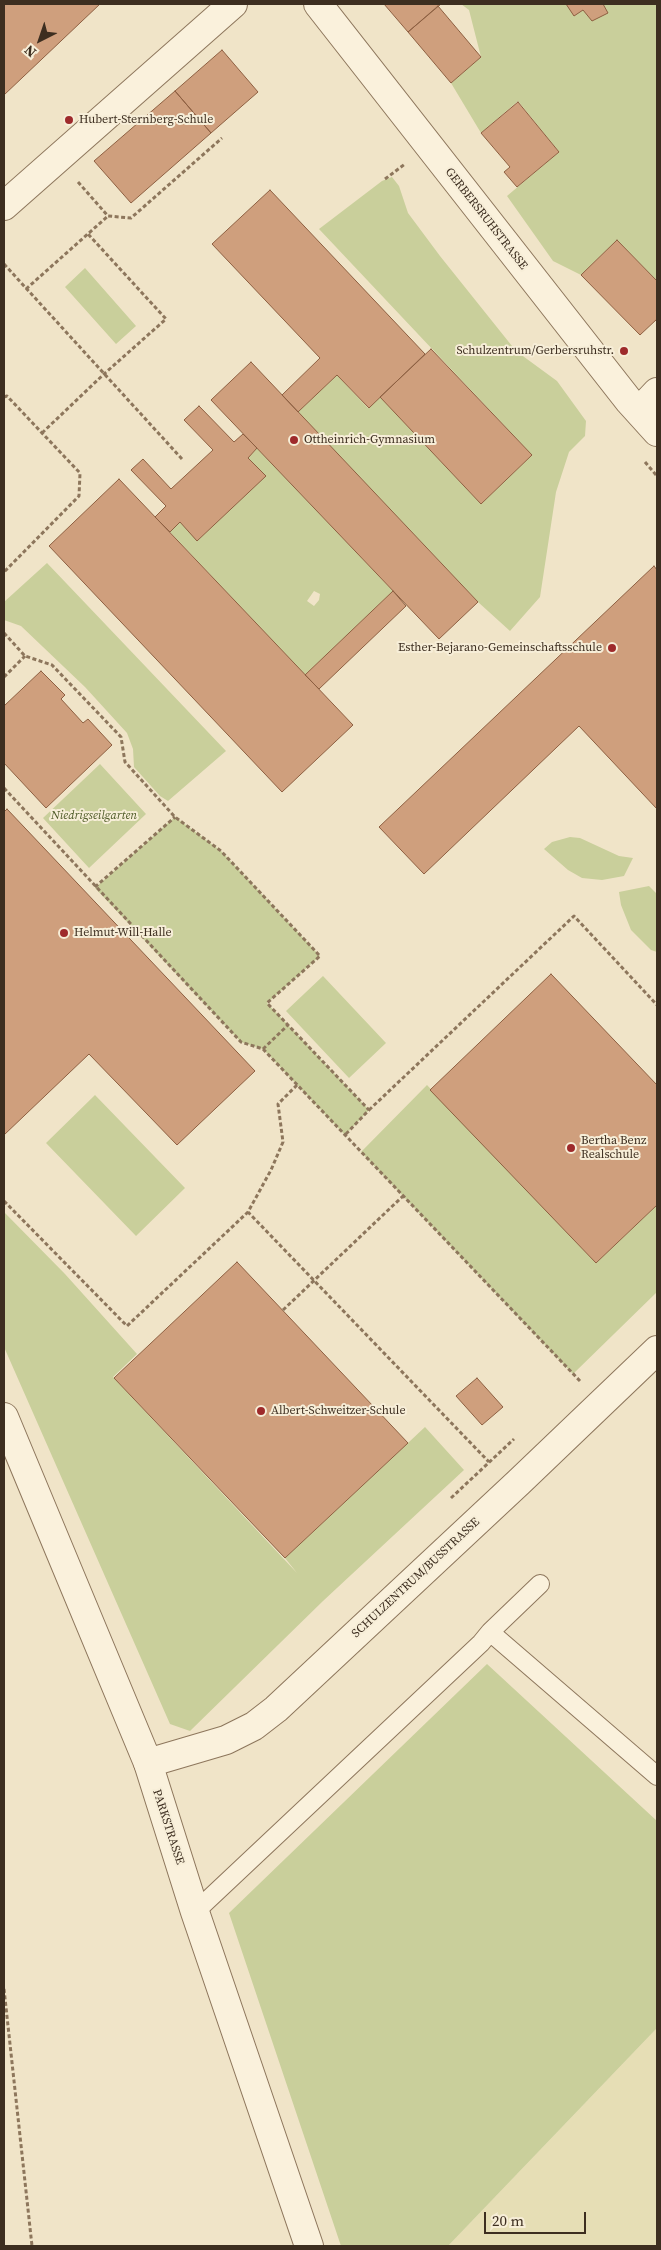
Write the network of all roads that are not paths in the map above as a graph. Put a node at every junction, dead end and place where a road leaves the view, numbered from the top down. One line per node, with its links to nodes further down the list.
1 (233, 4): 3 (street)
2 (318, 4): 4 (street, GERBERSRUHSTRASSE)
3 (4, 206)
4 (648, 402): 5 (street, GERBERSRUHSTRASSE)
5 (657, 432)
6 (657, 1350): 10 (street, SCHULZENTRUM/BUSSTRASSE)
7 (4, 1417): 10 (street, PARKSTRASSE)
8 (540, 1584): 9 (lane)
9 (490, 1632): 11 (lane); 12 (lane)
10 (148, 1763): 12 (street, PARKSTRASSE)
11 (657, 1776)
12 (195, 1912): 13 (street, PARKSTRASSE)
13 (309, 2246)

